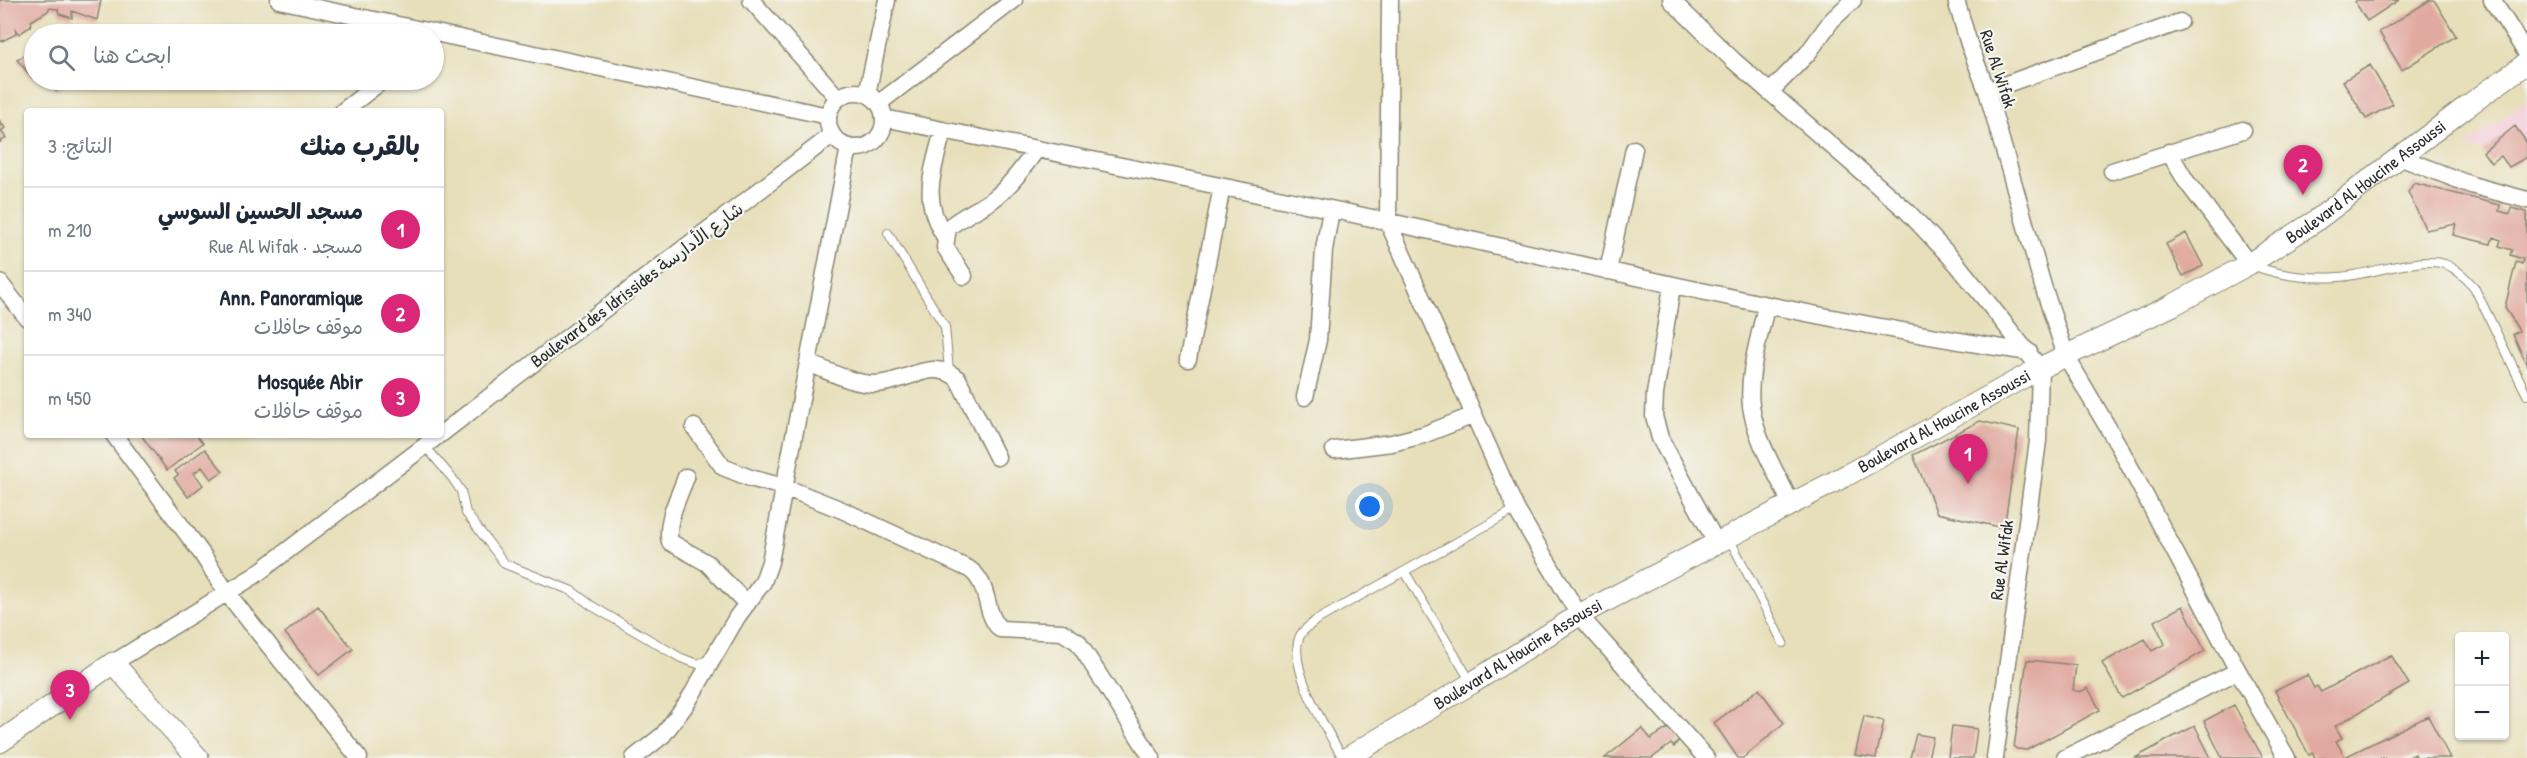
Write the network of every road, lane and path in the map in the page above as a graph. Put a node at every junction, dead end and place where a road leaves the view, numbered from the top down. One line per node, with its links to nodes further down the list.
1 (279, 0): 11 (street)
2 (751, 0): 18 (street)
3 (887, 0): 19 (street)
4 (1014, 0): 19 (street)
5 (1390, 0): 34 (street)
6 (1671, 0): 17 (street)
7 (1853, 0): 17 (street)
8 (1956, 0): 16 (street, Rue Al Wifak)
9 (2492, 0): 13 (street)
10 (2180, 22): 16 (street)
11 (382, 24)
12 (444, 38): 21 (street)
13 (2527, 54)
14 (2527, 63): 29 (street, Boulevard Al Houcine Assoussi)
15 (370, 90): 20 (street)
16 (1987, 91): 44 (street, Rue Al Wifak)
17 (1770, 92): 46 (street)
18 (838, 98): 19 (street); 21 (street)
19 (877, 105): 22 (street); 25 (street)
20 (347, 108)
21 (828, 116): 24 (street)
22 (943, 130): 27 (street); 36 (street)
23 (2243, 130): 28 (street)
24 (832, 135): 25 (street); 53 (street, Boulevard des Idrissides شارع الأدارسة)
25 (849, 147): 47 (street)
26 (1634, 148): 38 (street)
27 (1037, 150): 31 (street); 36 (street)
28 (2169, 152): 30 (street); 37 (street)
29 (2399, 157): 32 (street); 37 (street, Boulevard Al Houcine Assoussi)
30 (2112, 171)
31 (1222, 188): 33 (street); 45 (street)
32 (2527, 200)
33 (1331, 210): 34 (street); 50 (street)
34 (1388, 222): 38 (street); 51 (street)
35 (888, 233): 48 (lane)
36 (945, 237): 39 (street)
37 (2249, 264): 44 (street, Boulevard Al Houcine Assoussi); 49 (lane)
38 (1608, 271): 41 (street)
39 (964, 276)
40 (0, 283): 43 (street)
41 (1672, 286): 42 (street); 63 (street)
42 (1766, 306): 46 (street); 61 (street)
43 (24, 314)
44 (2066, 356): 46 (street, Boulevard Al Houcine Assoussi); 71 (street, Rue Al Wifak)
45 (1188, 359)
46 (2034, 360): 61 (street, Boulevard Al Houcine Assoussi); 80 (street, Rue Al Wifak)
47 (808, 363): 48 (street); 60 (street)
48 (949, 371): 58 (street)
49 (2527, 394)
50 (1305, 397)
51 (1474, 415): 57 (street); 62 (street)
52 (694, 427): 60 (street)
53 (444, 431)
54 (116, 438): 65 (street)
55 (435, 438): 56 (street, Boulevard des Idrissides شارع الأدارسة)
56 (425, 446): 65 (street, Boulevard des Idrissides شارع الأدارسة); 69 (lane)
57 (1334, 450)
58 (997, 457)
59 (687, 477): 66 (street)
60 (784, 487): 66 (street); 77 (street)
61 (1791, 504): 63 (street, Boulevard Al Houcine Assoussi)
62 (1516, 509): 64 (lane); 67 (street)
63 (1723, 541): 67 (street, Boulevard Al Houcine Assoussi); 68 (lane)
64 (1405, 572): 72 (lane); 78 (lane)
65 (227, 593): 70 (street, Boulevard des Idrissides شارع الأدارسة); 75 (street)
66 (747, 604): 69 (street)
67 (1579, 615): 72 (street, Boulevard Al Houcine Assoussi); 79 (street)
68 (1783, 643)
69 (714, 657): 76 (street)
70 (113, 663): 73 (street, Boulevard des Idrissides شارع الأدارسة); 74 (street)
71 (2238, 671): 81 (street); 82 (street, Rue Al Wifak)
72 (1472, 683): 78 (street, Boulevard Al Houcine Assoussi)
73 (0, 742)
74 (198, 758)
75 (359, 758)
76 (634, 758)
77 (1152, 758)
78 (1345, 758)
79 (1706, 758)
80 (1995, 758)
81 (2065, 758)
82 (2287, 758)

